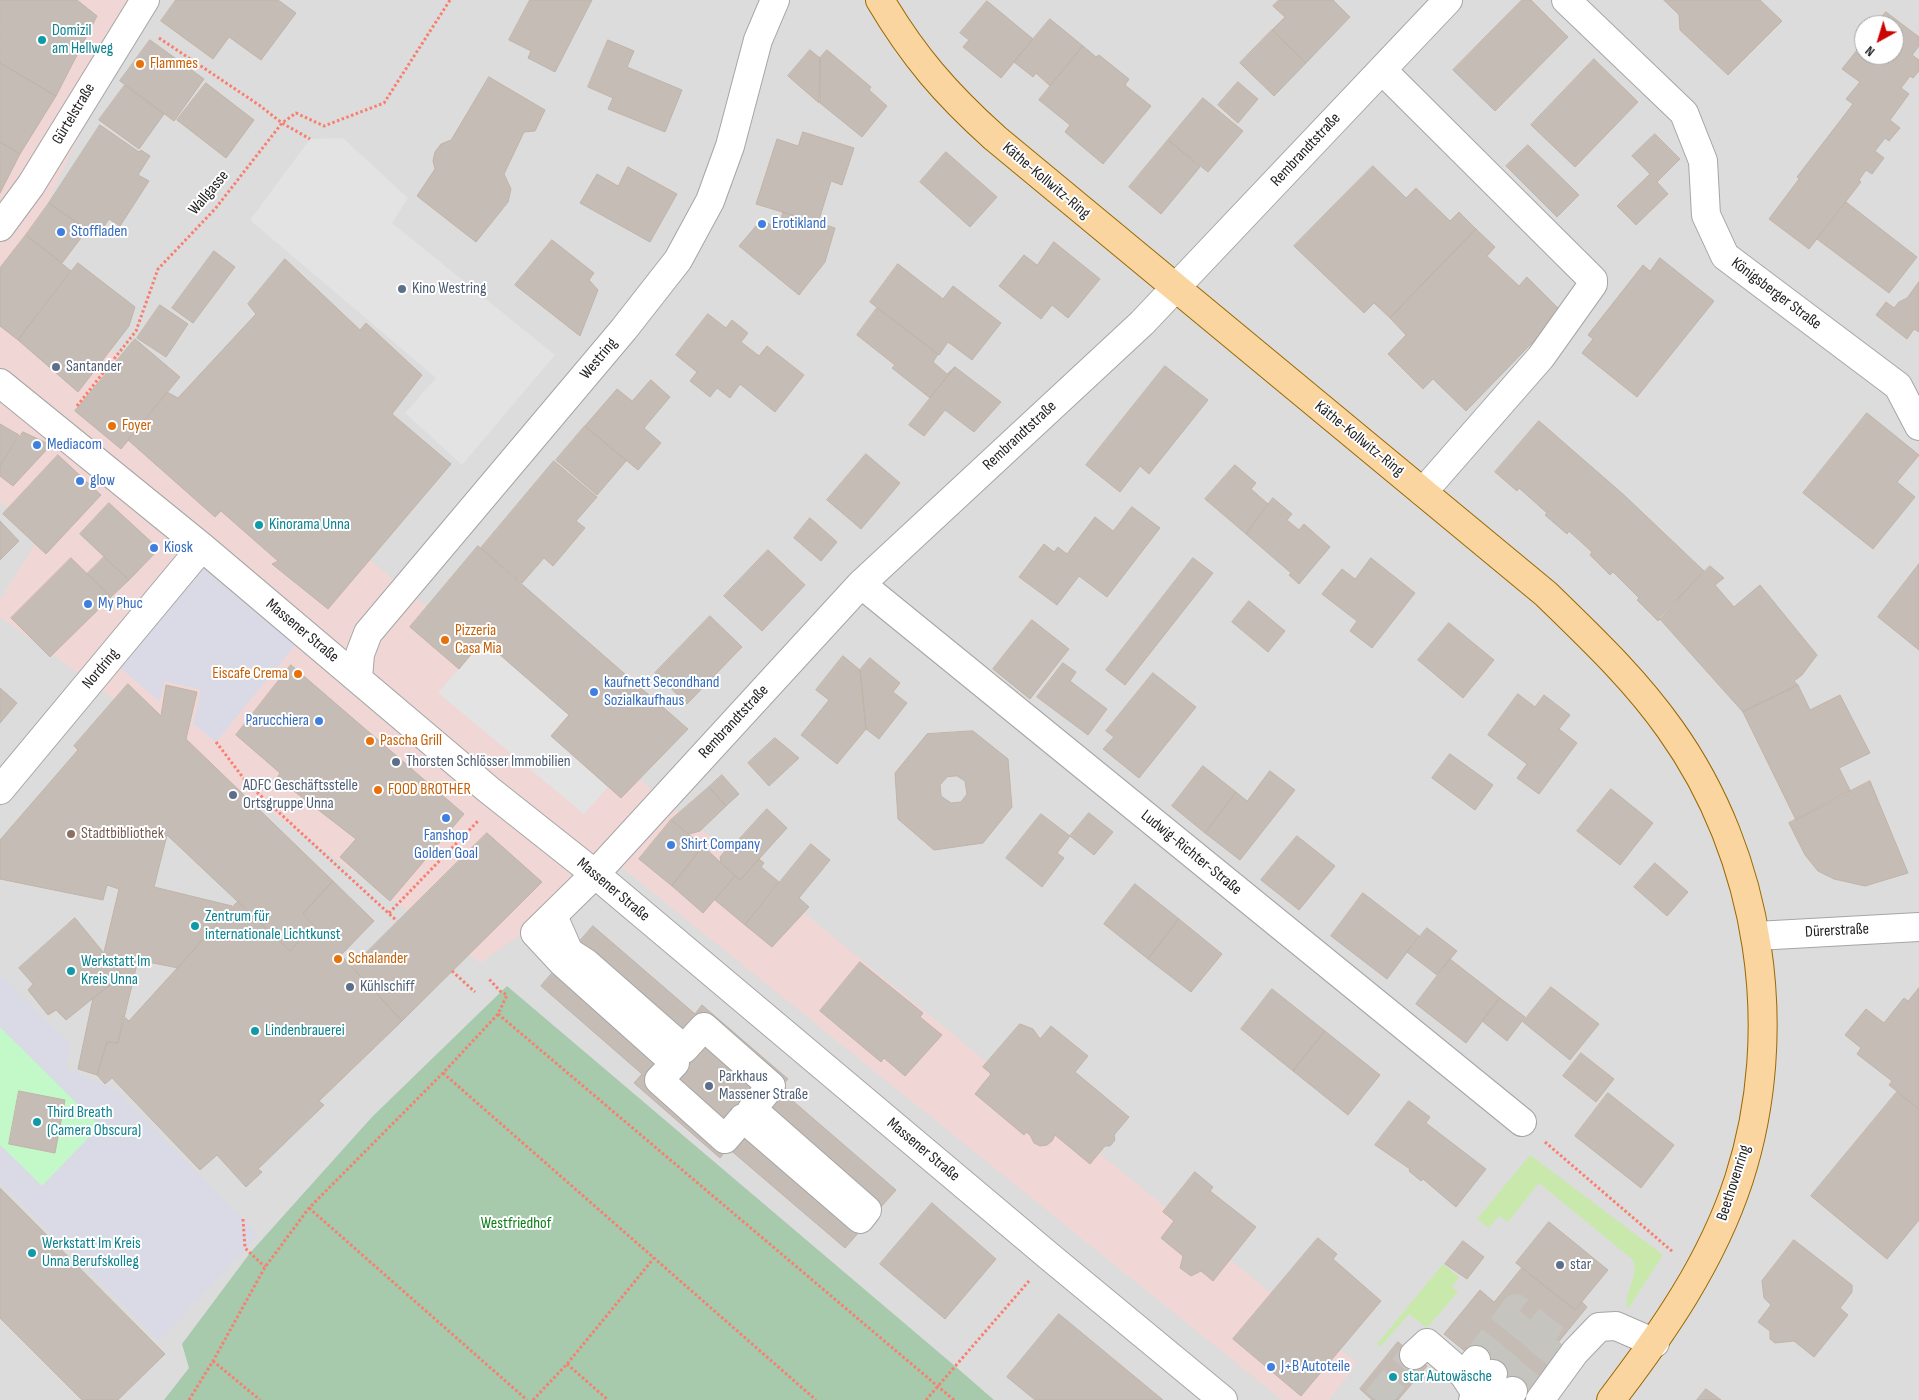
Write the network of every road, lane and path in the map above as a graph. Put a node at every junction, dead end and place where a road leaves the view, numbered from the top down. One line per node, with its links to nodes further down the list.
1 (450, 0): 8 (path)
2 (775, 0): 18 (street, Westring)
3 (880, 0): 11 (main road, Käthe-Kollwitz-Ring)
4 (1448, 0): 7 (street, Rembrandtstraße)
5 (1566, 0): 13 (street, Königsberger Straße)
6 (139, 6): 8 (path); 10 (street, Gürtelstraße)
7 (1382, 70): 11 (street, Rembrandtstraße); 15 (street)
8 (282, 123): 9 (path); 14 (path, Wallgasse)
9 (310, 139)
10 (0, 227)
11 (1175, 288): 15 (main road, Käthe-Kollwitz-Ring); 17 (street, Rembrandtstraße)
12 (0, 383): 14 (street, Massener Straße)
13 (1919, 426)
14 (58, 431): 16 (street, Massener Straße)
15 (1423, 492): 27 (main road, Käthe-Kollwitz-Ring)
16 (202, 547): 18 (street, Massener Straße); 20 (street, Nordring)
17 (861, 584): 22 (street, Rembrandtstraße); 33 (street, Ludwig-Richter-Straße)
18 (358, 678): 21 (street, Massener Straße)
19 (216, 742): 23 (path)
20 (0, 790)
21 (500, 799): 22 (street, Massener Straße); 23 (path)
22 (595, 874): 25 (street, Rembrandtstraße); 36 (street, Massener Straße)
23 (389, 913): 24 (path)
24 (397, 922)
25 (544, 924): 25 (street)
26 (1919, 927): 27 (street, Dürerstraße)
27 (1756, 936): 39 (main road, Beethovenring)
28 (452, 971): 30 (path)
29 (489, 978): 31 (path)
30 (475, 992)
31 (498, 1014): 32 (path); 44 (path)
32 (443, 1074): 34 (path); 37 (path)
33 (1522, 1122): 39 (path)
34 (309, 1208): 38 (path); 48 (path)
35 (243, 1219): 38 (path)
36 (1050, 1257): 44 (path); 54 (street, Massener Straße)
37 (654, 1258): 43 (path); 51 (path)
38 (265, 1268): 42 (path)
39 (1698, 1274): 40 (main road, Beethovenring)
40 (1655, 1342): 55 (street); 56 (main road, Beethovenring)
41 (1414, 1355): 45 (street)
42 (213, 1361): 46 (path); 47 (path)
43 (567, 1364): 49 (path); 50 (path)
44 (938, 1386): 52 (path); 53 (path)
45 (1486, 1387)
46 (189, 1400)
47 (260, 1400)
48 (527, 1400)
49 (533, 1400)
50 (608, 1400)
51 (816, 1400)
52 (926, 1400)
53 (954, 1400)
54 (1223, 1400)
55 (1540, 1400)
56 (1611, 1400)

